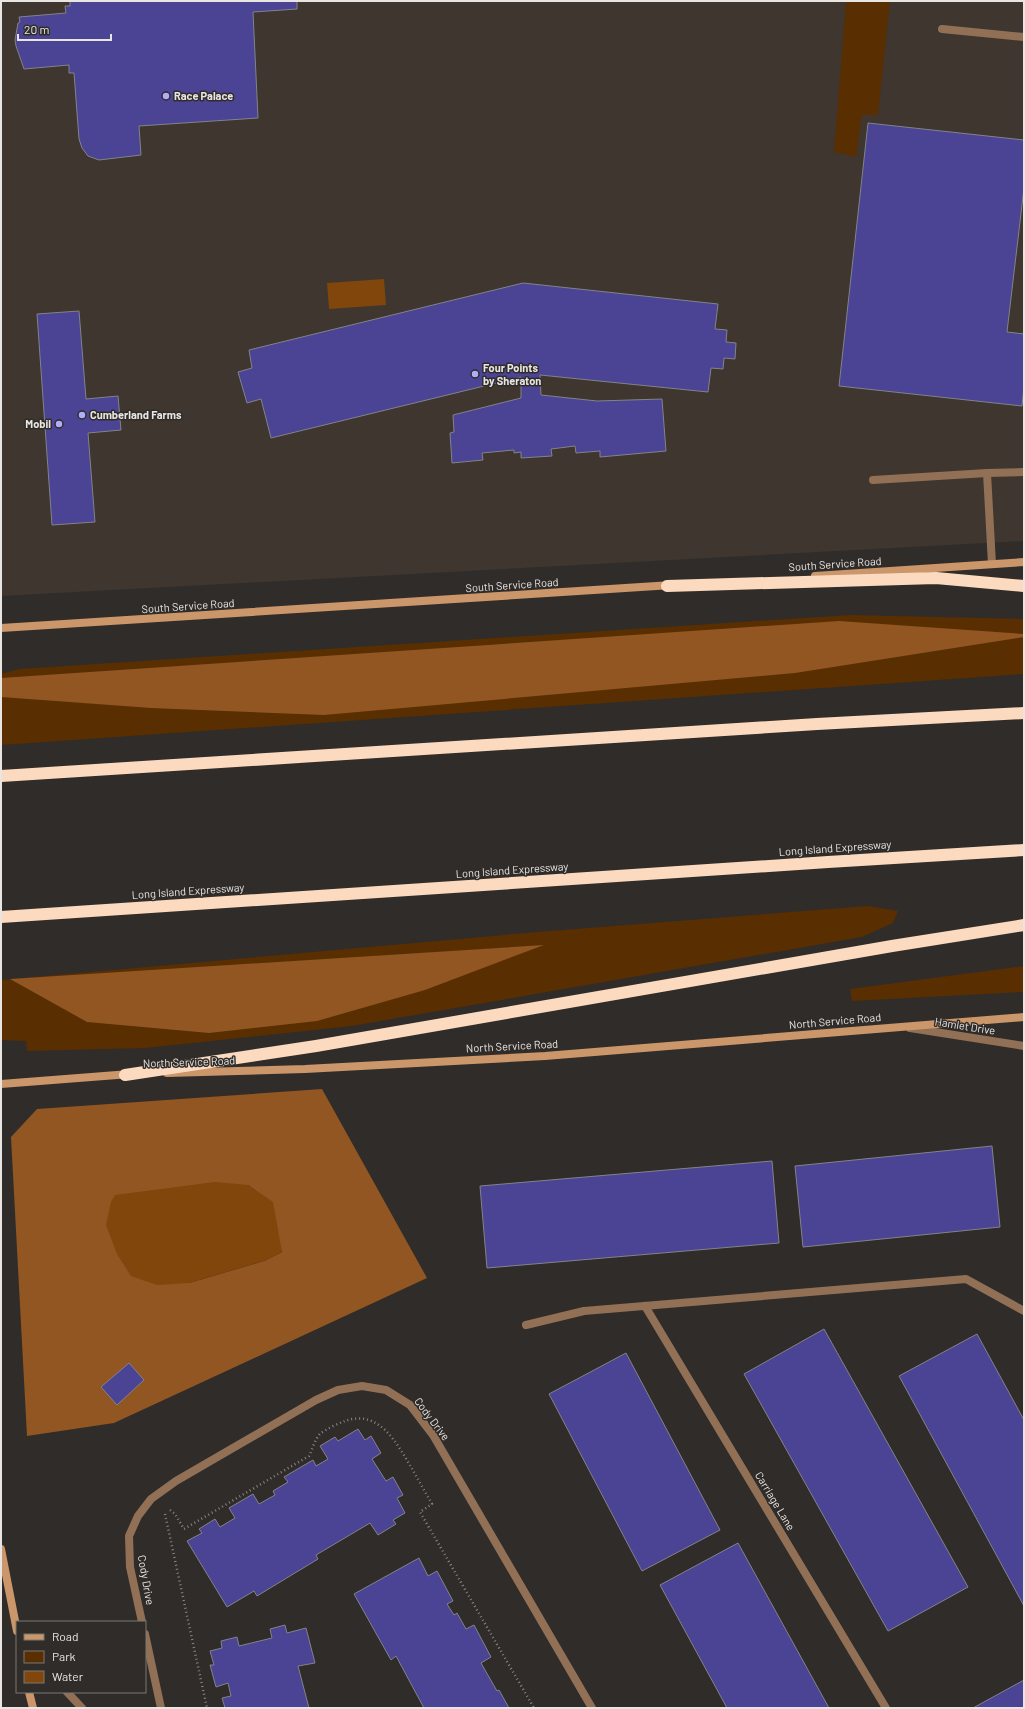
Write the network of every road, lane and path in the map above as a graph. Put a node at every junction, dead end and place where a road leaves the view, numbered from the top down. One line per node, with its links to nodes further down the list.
1 (942, 29): 2 (street)
2 (1024, 37)
3 (1024, 472): 4 (street)
4 (988, 473): 5 (street); 7 (street)
5 (873, 480)
6 (1024, 562): 7 (main road, South Service Road)
7 (992, 564): 8 (main road, South Service Road)
8 (667, 586): 9 (highway); 10 (main road, South Service Road)
9 (1024, 586)
10 (1, 628)
11 (1024, 713): 12 (highway)
12 (1, 776)
13 (1024, 850): 14 (highway, Long Island Expressway)
14 (1, 917)
15 (1024, 925): 19 (highway)
16 (1024, 1017): 17 (main road, North Service Road)
17 (902, 1026): 18 (street, Hamlet Drive); 19 (main road, North Service Road)
18 (1024, 1046)
19 (125, 1075): 20 (main road, North Service Road)
20 (1, 1084)
21 (644, 1306): 22 (street); 23 (street); 36 (street, Carriage Lane)
22 (1024, 1311)
23 (526, 1325)
24 (1, 1549): 25 (main road)
25 (16, 1619)
26 (142, 1621): 35 (street, Cody Drive)
27 (146, 1639): 32 (street)
28 (30, 1693): 30 (main road)
29 (68, 1693): 31 (street)
30 (33, 1708)
31 (82, 1708)
32 (161, 1708)
33 (207, 1708): 34 (path)
34 (534, 1708)
35 (592, 1708)
36 (886, 1708)

